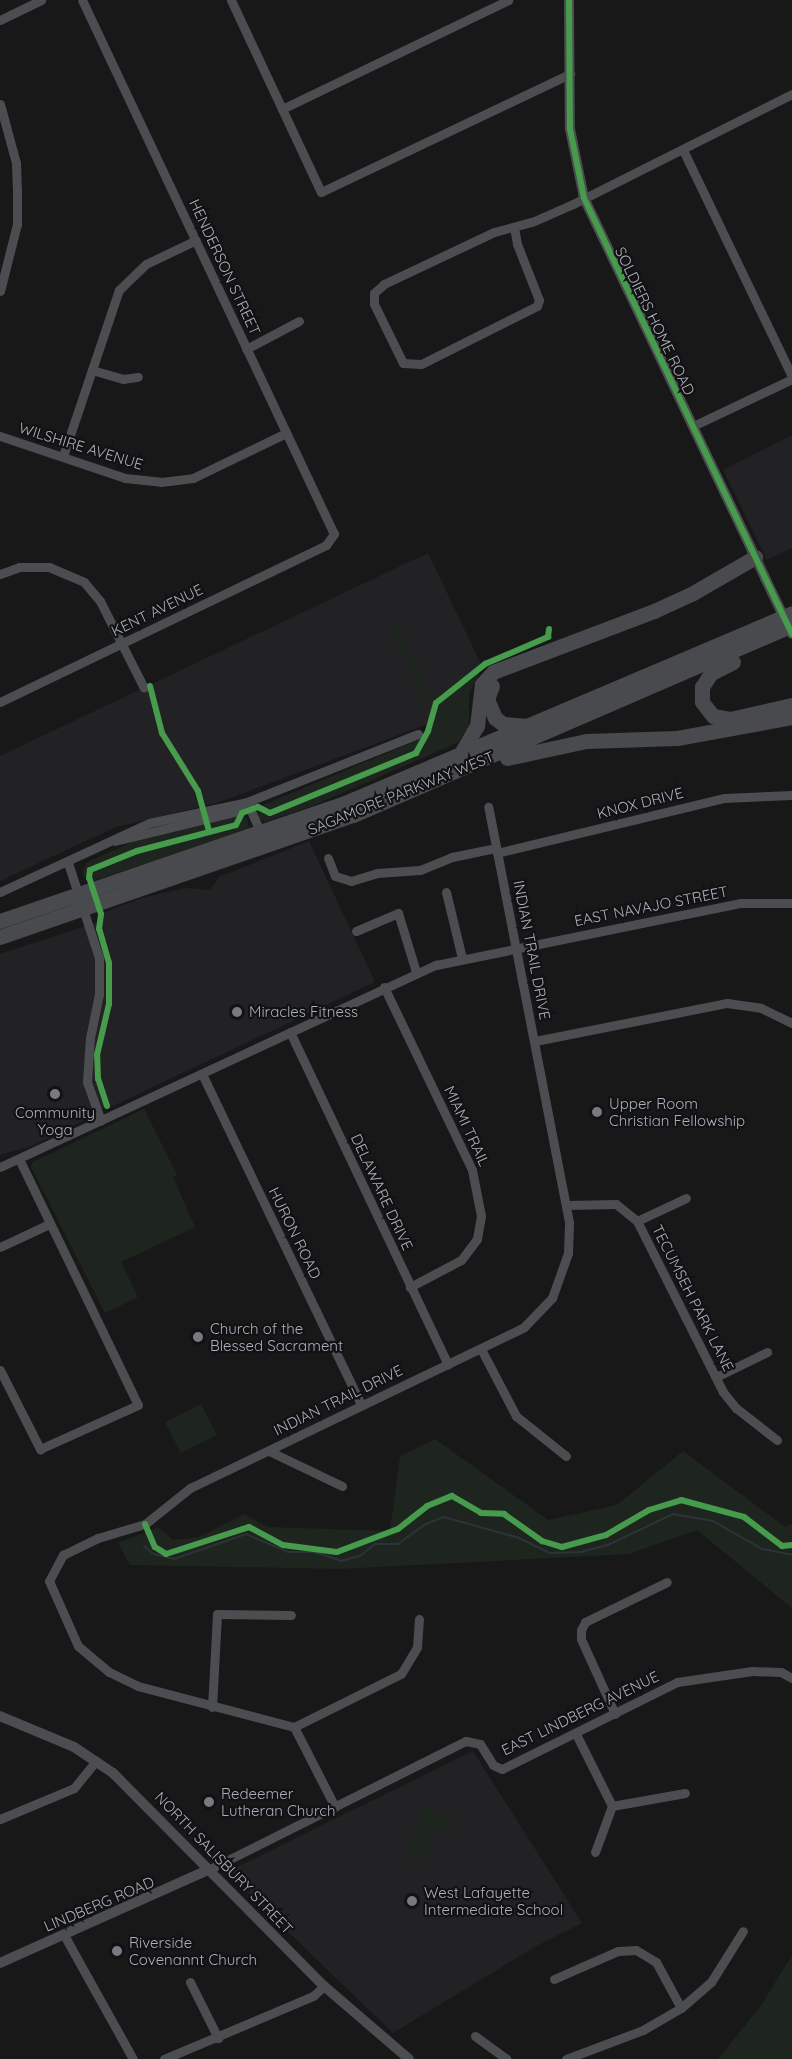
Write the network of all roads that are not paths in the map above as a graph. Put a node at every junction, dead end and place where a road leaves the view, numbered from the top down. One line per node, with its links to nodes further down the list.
1 (41, 0): 6 (street)
2 (82, 0): 14 (street, HENDERSON STREET)
3 (231, 0): 10 (street)
4 (507, 0): 10 (street)
5 (569, 0): 7 (street, SOLDIERS HOME ROAD)
6 (0, 20)
7 (570, 74): 10 (street); 12 (street, SOLDIERS HOME ROAD)
8 (792, 94): 11 (street)
9 (0, 105): 15 (street)
10 (282, 109)
11 (683, 150): 12 (street); 20 (street)
12 (585, 198): 13 (street); 21 (street, SOLDIERS HOME ROAD)
13 (514, 227): 13 (street)
14 (196, 240): 17 (street, HENDERSON STREET); 18 (street)
15 (0, 291)
16 (300, 321): 17 (street)
17 (246, 349): 22 (street, HENDERSON STREET)
18 (92, 370): 19 (street); 24 (street)
19 (138, 377)
20 (792, 377): 21 (street)
21 (693, 426): 26 (street, SOLDIERS HOME ROAD)
22 (286, 433): 24 (street, WILSHIRE AVENUE); 25 (street, HENDERSON STREET)
23 (0, 436): 24 (street, WILSHIRE AVENUE)
24 (63, 456)
25 (326, 545): 31 (street, KENT AVENUE)
26 (760, 567): 30 (street, SOLDIERS HOME ROAD, bridge); 35 (highway); 37 (highway)
27 (0, 574): 31 (street)
28 (792, 613): 35 (highway, SAGAMORE PARKWAY WEST)
29 (792, 626): 34 (highway); 37 (highway, SAGAMORE PARKWAY WEST)
30 (792, 634)
31 (121, 644): 32 (street); 33 (street, KENT AVENUE)
32 (144, 688)
33 (0, 702)
34 (790, 708): 37 (highway)
35 (530, 726): 37 (highway, SAGAMORE PARKWAY WEST)
36 (418, 734): 39 (street)
37 (463, 762): 41 (highway, SAGAMORE PARKWAY WEST); 47 (highway, SAGAMORE PARKWAY WEST)
38 (792, 795): 42 (street, KNOX DRIVE)
39 (247, 802): 41 (street); 44 (street)
40 (488, 807): 42 (street, INDIAN TRAIL DRIVE)
41 (262, 835): 47 (highway, SAGAMORE PARKWAY WEST)
42 (496, 850): 43 (street, KNOX DRIVE); 52 (street, INDIAN TRAIL DRIVE)
43 (328, 858)
44 (68, 863): 45 (street); 47 (street)
45 (0, 892)
46 (446, 892): 53 (street)
47 (82, 901): 49 (highway, SAGAMORE PARKWAY WEST); 51 (highway, SAGAMORE PARKWAY WEST); 60 (street)
48 (792, 903): 52 (street, EAST NAVAJO STREET)
49 (0, 921)
50 (356, 931): 54 (street)
51 (0, 937)
52 (516, 947): 53 (street, EAST NAVAJO STREET); 58 (street, INDIAN TRAIL DRIVE)
53 (462, 958): 54 (street, EAST NAVAJO STREET)
54 (416, 972): 55 (street, EAST NAVAJO STREET)
55 (384, 987): 57 (street, EAST NAVAJO STREET); 68 (street, MIAMI TRAIL)
56 (792, 1023): 58 (street)
57 (290, 1032): 59 (street, EAST NAVAJO STREET); 68 (street, DELAWARE DRIVE)
58 (535, 1041): 64 (street, INDIAN TRAIL DRIVE)
59 (202, 1074): 60 (street, EAST NAVAJO STREET); 74 (street, HURON ROAD)
60 (101, 1121): 61 (street, EAST NAVAJO STREET)
61 (19, 1160): 62 (street, EAST NAVAJO STREET); 66 (street)
62 (0, 1167)
63 (686, 1197): 65 (street)
64 (566, 1205): 65 (street, TECUMSEH PARK LANE); 69 (street, INDIAN TRAIL DRIVE)
65 (637, 1221): 73 (street, TECUMSEH PARK LANE)
66 (49, 1224): 67 (street); 72 (street)
67 (0, 1247)
68 (410, 1287): 71 (street, DELAWARE DRIVE)
69 (481, 1349): 71 (street, INDIAN TRAIL DRIVE); 77 (street)
70 (767, 1352): 73 (street)
71 (448, 1364): 74 (street, INDIAN TRAIL DRIVE)
72 (0, 1370)
73 (716, 1377): 75 (street, TECUMSEH PARK LANE)
74 (361, 1405): 76 (street, INDIAN TRAIL DRIVE)
75 (777, 1440)
76 (268, 1451): 78 (street); 83 (street, INDIAN TRAIL DRIVE)
77 (566, 1456)
78 (342, 1486)
79 (667, 1582): 84 (street)
80 (291, 1615): 83 (street)
81 (419, 1619): 86 (street)
82 (792, 1678): 84 (street, EAST LINDBERG AVENUE)
83 (212, 1707): 86 (street, INDIAN TRAIL DRIVE)
84 (615, 1714): 87 (street, EAST LINDBERG AVENUE)
85 (0, 1716): 88 (street, NORTH SALISBURY STREET)
86 (294, 1727): 91 (street)
87 (576, 1734): 90 (street); 91 (street, EAST LINDBERG AVENUE)
88 (96, 1761): 92 (street); 94 (street, NORTH SALISBURY STREET)
89 (685, 1793): 90 (street)
90 (612, 1806): 93 (street)
91 (335, 1807): 94 (street, EAST LINDBERG AVENUE)
92 (0, 1819)
93 (595, 1852)
94 (208, 1870): 96 (street, LINDBERG ROAD); 100 (street, NORTH SALISBURY STREET)
95 (743, 1931): 101 (street)
96 (64, 1935): 97 (street, LINDBERG ROAD); 104 (street)
97 (0, 1963)
98 (554, 1979): 101 (street)
99 (190, 1982): 103 (street)
100 (324, 1986): 103 (street); 106 (street, NORTH SALISBURY STREET)
101 (681, 2008): 108 (street)
102 (475, 2036): 107 (street)
103 (218, 2038): 105 (street)
104 (133, 2059)
105 (164, 2059)
106 (409, 2059)
107 (507, 2059)
108 (566, 2059)

